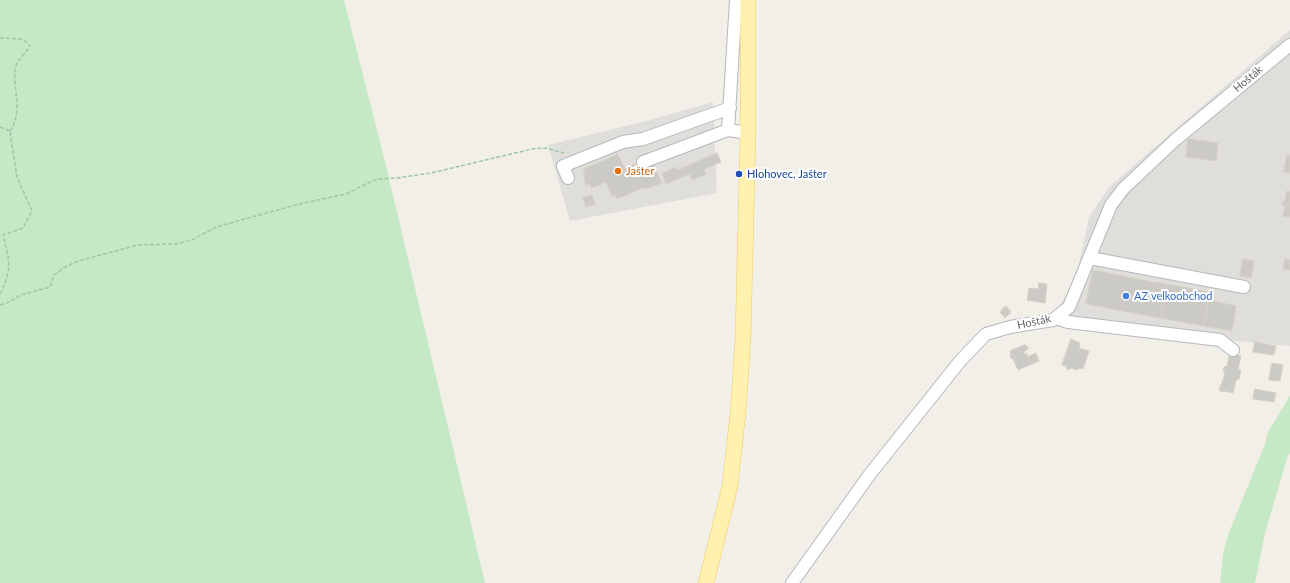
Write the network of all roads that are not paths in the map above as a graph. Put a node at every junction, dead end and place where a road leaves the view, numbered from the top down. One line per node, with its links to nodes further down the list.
1 (736, 0): 4 (lane)
2 (748, 0): 6 (main road)
3 (1290, 45): 9 (lane, Hošták)
4 (730, 108): 5 (lane); 8 (lane)
5 (728, 130): 6 (lane); 7 (lane)
6 (748, 134): 13 (main road)
7 (643, 162)
8 (568, 178)
9 (1090, 258): 10 (lane); 11 (lane, Hošták)
10 (1244, 287)
11 (1056, 318): 12 (lane); 14 (lane, Hošták)
12 (1233, 350)
13 (706, 583)
14 (792, 583)

